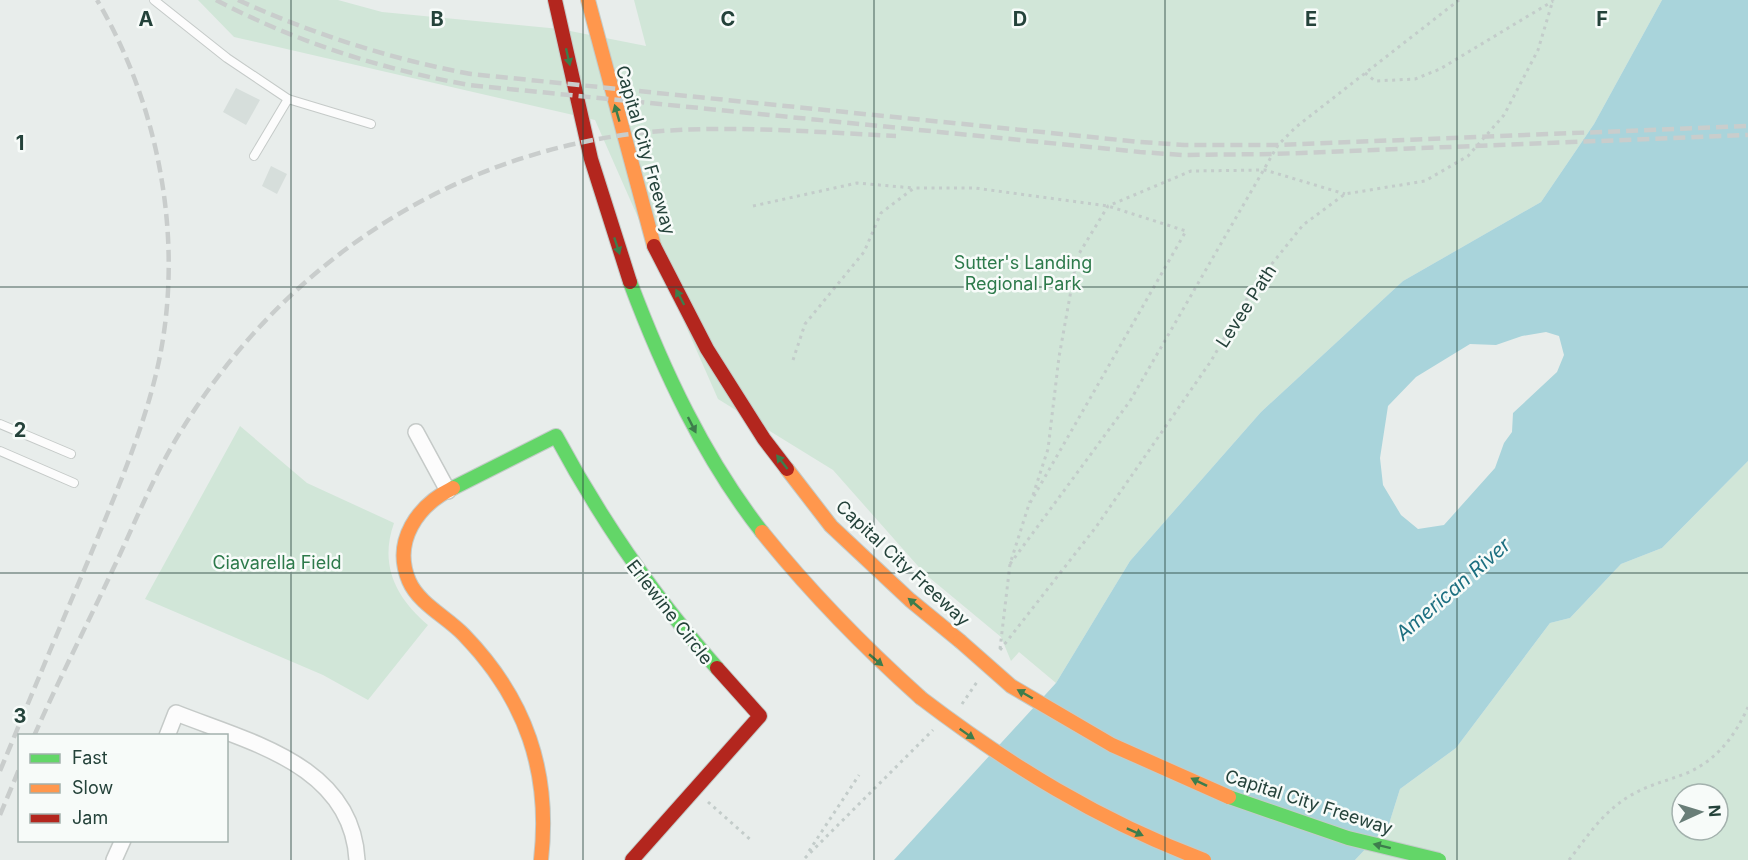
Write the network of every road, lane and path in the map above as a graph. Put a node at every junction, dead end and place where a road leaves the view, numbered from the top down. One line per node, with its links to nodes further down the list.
1 (154, 0): 7 (lane)
2 (555, 0): 38 (main road, one-way to 38, bridge)
3 (588, 0): 39 (main road, Capital City Freeway, one-way to 3, bridge)
4 (1459, 0): 6 (path)
5 (1554, 0): 6 (path); 12 (path, Levee Path)
6 (1365, 73): 10 (path)
7 (288, 99): 8 (lane); 9 (lane)
8 (371, 124)
9 (254, 156)
10 (1265, 170): 12 (path); 14 (path); 23 (path)
11 (914, 188): 13 (path); 14 (path); 15 (path)
12 (1346, 194): 23 (path, Levee Path)
13 (753, 206)
14 (1108, 206): 22 (path); 22 (path)
15 (793, 360)
16 (0, 424): 19 (lane)
17 (416, 432): 21 (street)
18 (0, 451): 20 (lane)
19 (71, 453)
20 (74, 483)
21 (448, 491): 30 (main road, Erlewine Circle); 33 (main road, Erlewine Circle)
22 (1030, 502): 23 (path)
23 (1010, 564)
24 (980, 678): 25 (path)
25 (960, 706)
26 (1748, 707): 40 (path)
27 (938, 726): 34 (path)
28 (167, 734): 36 (street)
29 (859, 775): 34 (path)
30 (695, 791): 31 (path); 37 (main road, Erlewine Circle)
31 (752, 841)
32 (122, 842): 35 (street)
33 (543, 859)
34 (804, 859)
35 (114, 860)
36 (357, 860)
37 (632, 860)
38 (1204, 860)
39 (1439, 860)
40 (1569, 860)

